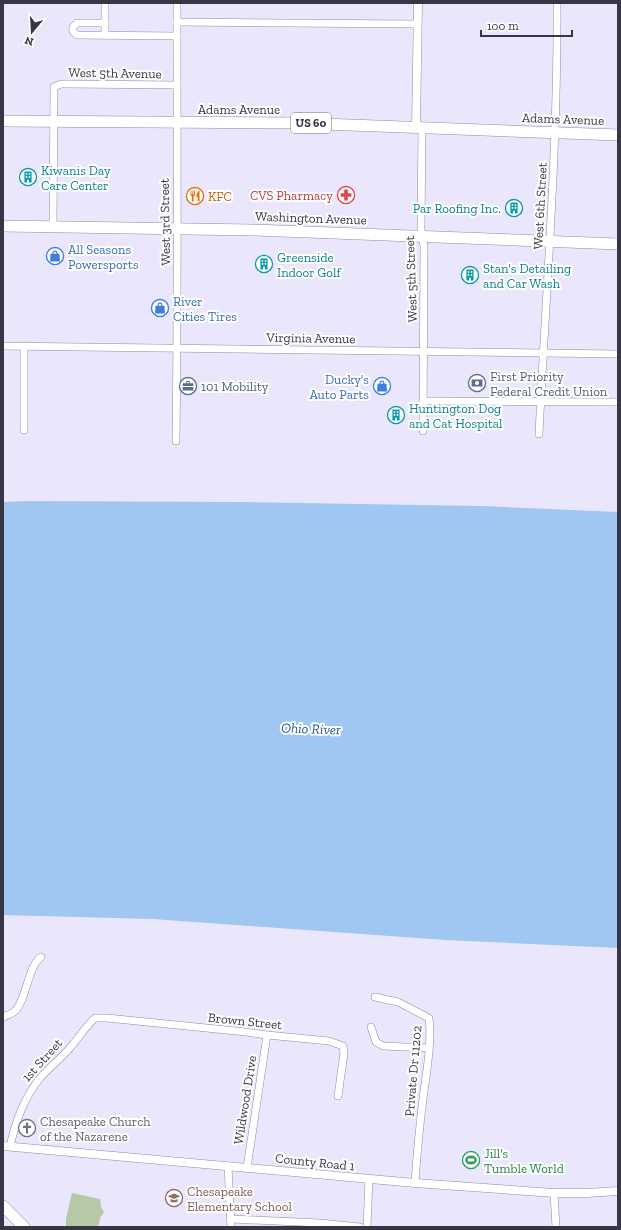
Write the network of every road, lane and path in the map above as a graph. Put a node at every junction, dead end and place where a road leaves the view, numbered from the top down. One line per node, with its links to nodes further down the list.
1 (105, 3): 6 (street)
2 (177, 3): 5 (street, West 3rd Street)
3 (418, 3): 7 (street, West 5th Street)
4 (557, 3): 15 (street, West 6th Street)
5 (177, 22): 7 (street); 9 (street, West 3rd Street)
6 (105, 23): 8 (street); 8 (street)
7 (418, 24): 14 (street, West 5th Street)
8 (104, 35): 9 (street)
9 (177, 36): 10 (street, West 3rd Street)
10 (177, 85): 12 (street, West 5th Avenue); 13 (street, West 3rd Street)
11 (3, 122): 12 (main road, Adams Avenue / US 60)
12 (53, 122): 13 (main road, Adams Avenue / US 60); 18 (street)
13 (177, 122): 14 (main road, Adams Avenue / US 60); 19 (street, West 3rd Street)
14 (419, 127): 15 (main road, Adams Avenue / US 60); 20 (street, West 5th Street)
15 (555, 132): 16 (main road, Adams Avenue / US 60); 21 (street, West 6th Street)
16 (618, 135)
17 (3, 226): 18 (main road, Washington Avenue)
18 (53, 227): 19 (main road, Washington Avenue)
19 (177, 228): 20 (main road, Washington Avenue); 25 (street, West 3rd Street)
20 (423, 236): 21 (main road, Washington Avenue); 26 (street, West 5th Street)
21 (550, 242): 22 (main road, Washington Avenue); 27 (street, West 6th Street)
22 (618, 244)
23 (3, 346): 24 (street, Virginia Avenue)
24 (24, 346): 25 (street, Virginia Avenue); 32 (street)
25 (177, 348): 26 (street, Virginia Avenue); 35 (street, West 3rd Street)
26 (424, 352): 27 (street, Virginia Avenue); 29 (street, West 5th Street)
27 (544, 354): 28 (street, Virginia Avenue); 30 (street, West 6th Street)
28 (618, 354)
29 (423, 401): 30 (street); 33 (street, West 5th Street)
30 (541, 402): 31 (street); 34 (street, West 6th Street)
31 (618, 402)
32 (24, 430)
33 (423, 431)
34 (540, 434)
35 (176, 441)
36 (41, 956): 38 (street)
37 (375, 997): 42 (street, Private Dr 11202)
38 (3, 1017)
39 (95, 1018): 41 (street, Brown Street); 44 (street, 1st Street)
40 (371, 1027): 42 (street)
41 (266, 1035): 43 (street, Brown Street); 46 (street, Wildwood Drive)
42 (428, 1048): 48 (street, Private Dr 11202)
43 (338, 1096)
44 (6, 1146): 45 (street, County Road 1)
45 (228, 1166): 46 (street, County Road 1); 52 (street)
46 (247, 1168): 47 (street, County Road 1)
47 (369, 1179): 48 (street, County Road 1); 56 (street)
48 (415, 1183): 50 (street, County Road 1)
49 (618, 1192): 50 (street, County Road 1)
50 (554, 1193): 57 (street)
51 (3, 1206): 53 (main road)
52 (231, 1219): 54 (street); 55 (street)
53 (24, 1227)
54 (232, 1227)
55 (360, 1227)
56 (367, 1227)
57 (556, 1227)

